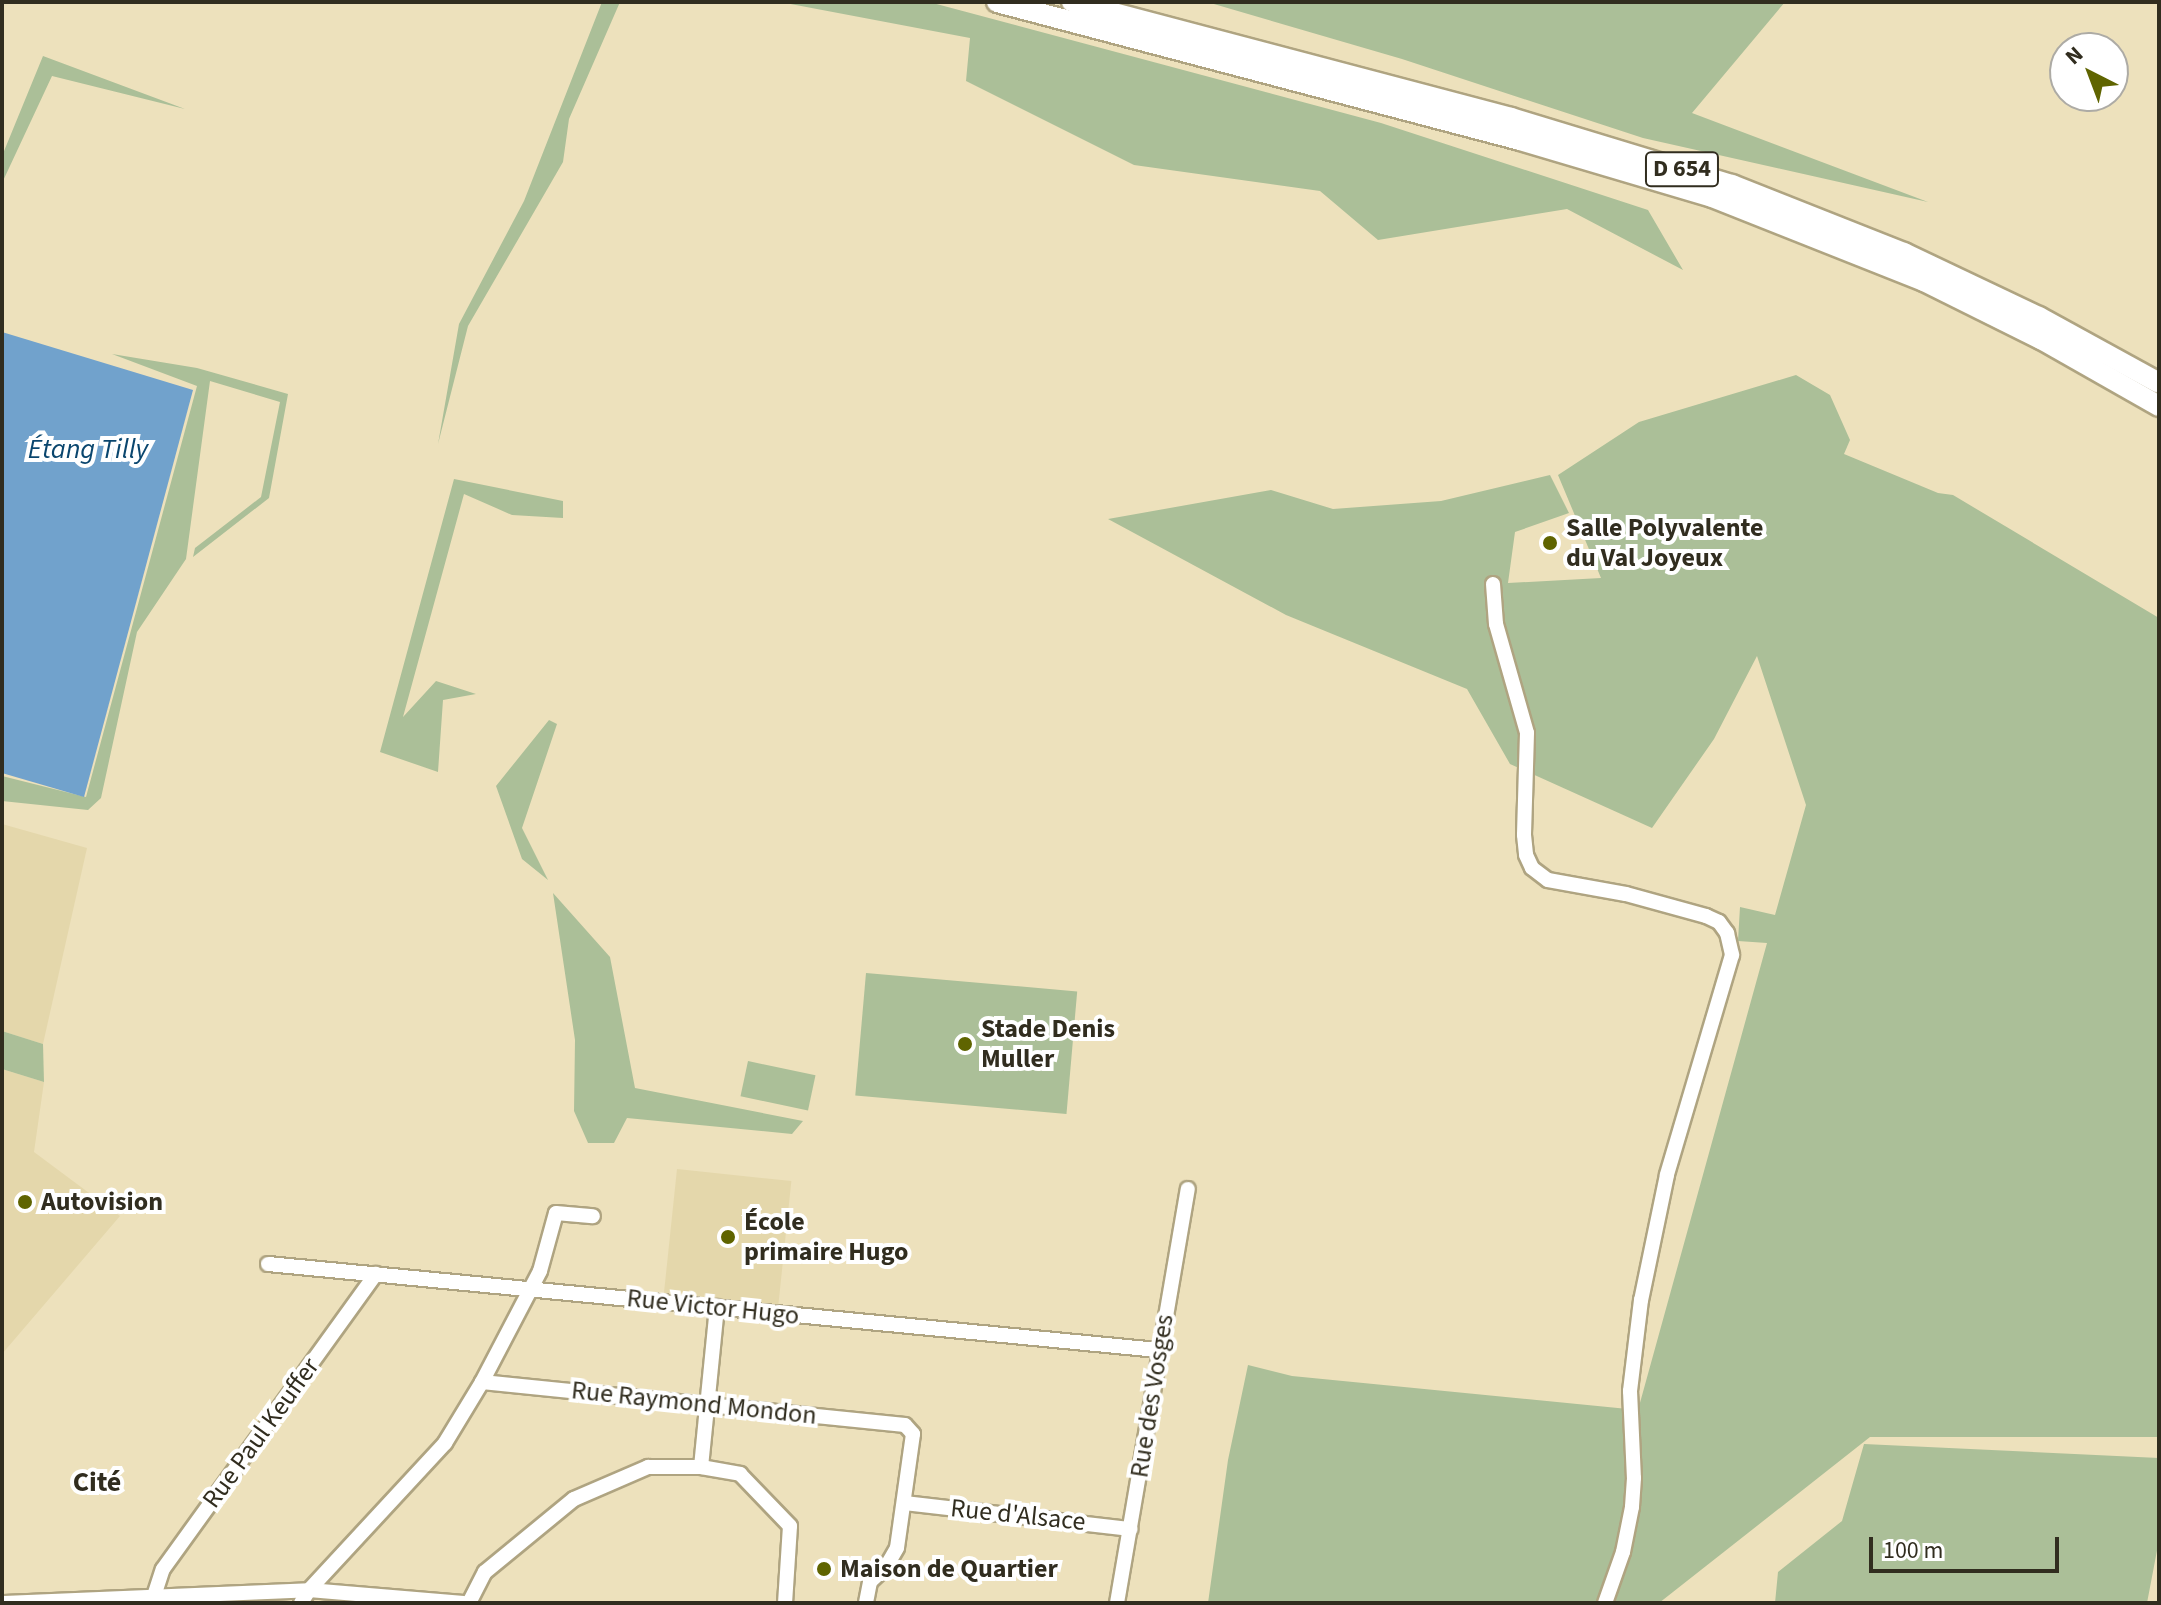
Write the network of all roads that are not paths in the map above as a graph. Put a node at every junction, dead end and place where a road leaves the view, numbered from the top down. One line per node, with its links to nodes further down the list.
1 (997, 2): 4 (highway, D 654)
2 (1072, 2): 3 (highway, D 654)
3 (2159, 383)
4 (2159, 406)
5 (1493, 584): 26 (street)
6 (1188, 1189): 12 (street, Rue des Vosges)
7 (593, 1216): 10 (street)
8 (268, 1264): 9 (street, Rue Victor Hugo)
9 (376, 1274): 10 (street, Rue Victor Hugo); 18 (street, Rue Paul Keuffer)
10 (530, 1289): 11 (street, Rue Victor Hugo); 13 (street)
11 (717, 1307): 12 (street, Rue Victor Hugo); 14 (street)
12 (1158, 1350): 17 (street, Rue des Vosges)
13 (482, 1382): 14 (street, Rue Raymond Mondon); 19 (street)
14 (707, 1405): 15 (street); 16 (street, Rue Raymond Mondon)
15 (701, 1467): 22 (street); 23 (street)
16 (905, 1503): 17 (street, Rue d'Alsace); 24 (street)
17 (1131, 1529): 25 (street, Rue des Vosges)
18 (154, 1596): 19 (street); 21 (street)
19 (305, 1596): 20 (street)
20 (436, 1602): 22 (street)
21 (4, 1603)
22 (466, 1603)
23 (785, 1603)
24 (866, 1603)
25 (1117, 1603)
26 (1605, 1603)

